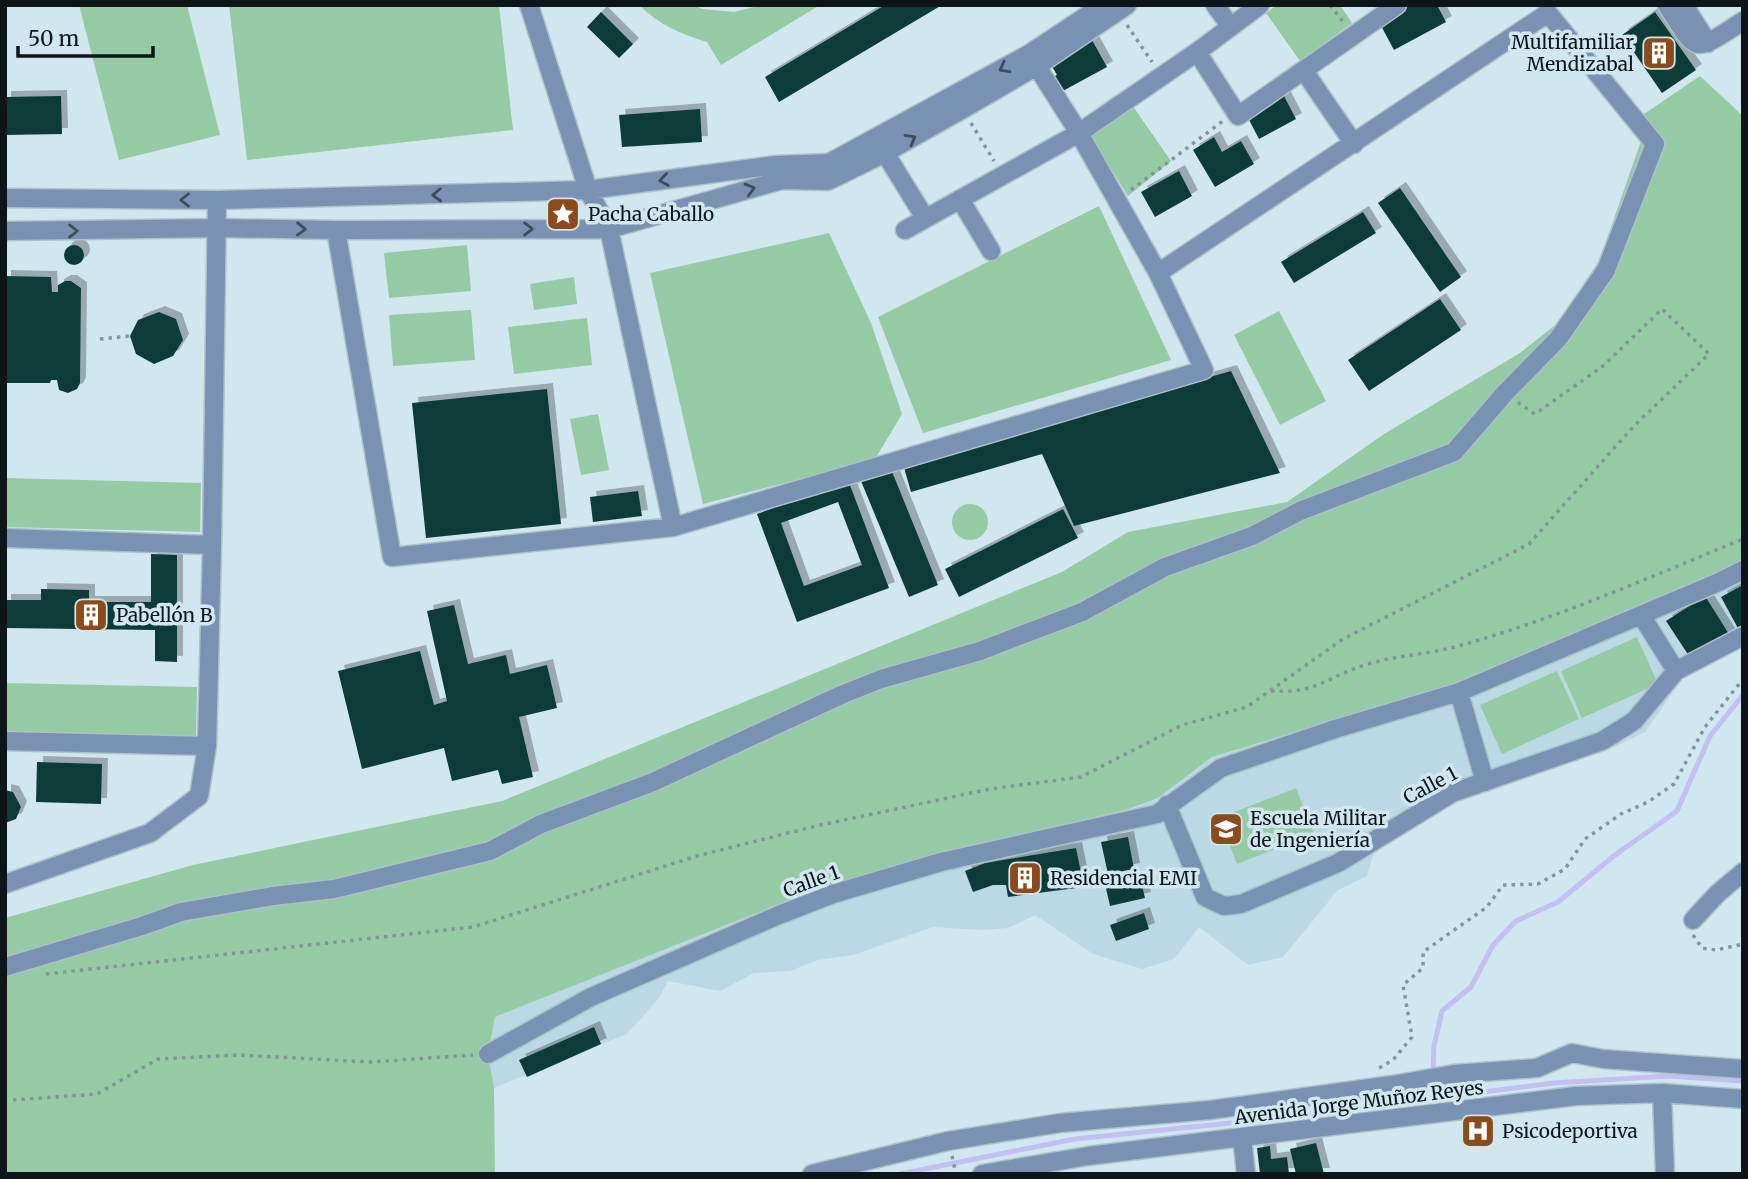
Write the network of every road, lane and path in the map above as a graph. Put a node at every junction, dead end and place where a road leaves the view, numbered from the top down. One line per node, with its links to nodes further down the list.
1 (529, 5): 21 (street)
2 (1215, 5): 9 (street)
3 (1260, 5): 9 (street)
4 (1397, 5): 13 (street)
5 (1667, 5): 10 (street)
6 (1684, 5): 10 (street)
7 (1116, 7): 12 (street); 14 (path)
8 (1743, 22): 10 (street)
9 (1231, 27): 11 (street)
10 (1699, 43)
11 (1196, 52): 14 (street); 16 (street)
12 (1033, 60): 15 (street); 17 (street); 21 (street, one-way to 21)
13 (1304, 71): 16 (street); 18 (street)
14 (1161, 76): 17 (street)
15 (963, 109): 19 (street, one-way to 15); 20 (path)
16 (1238, 116): 25 (path)
17 (1079, 133): 20 (street); 25 (street)
18 (1354, 144): 33 (street); 36 (street)
19 (884, 153): 26 (street); 28 (street, one-way to 19)
20 (1003, 176): 23 (street)
21 (588, 191): 24 (street, one-way to 24); 28 (street)
22 (5, 198): 24 (street, one-way to 22)
23 (960, 199): 26 (street); 32 (street)
24 (217, 200): 27 (street)
25 (1117, 200): 33 (street)
26 (926, 218): 30 (street)
27 (218, 228): 29 (street, one-way to 29); 31 (street, one-way to 27); 40 (street)
28 (609, 229): 29 (street, one-way to 28); 37 (street)
29 (336, 230): 37 (street)
30 (905, 230)
31 (5, 231)
32 (991, 251)
33 (1158, 273): 37 (street)
34 (130, 337): 35 (path)
35 (100, 338)
36 (1505, 393): 46 (path); 56 (street)
37 (673, 527)
38 (5, 538): 40 (street)
39 (1743, 539): 46 (path)
40 (212, 545): 49 (street)
41 (1743, 570): 42 (street, Calle 1)
42 (1641, 615): 44 (street); 47 (street, Calle 1)
43 (1743, 636): 44 (street, Calle 1)
44 (1676, 671): 50 (street, Calle 1)
45 (1743, 679): 60 (path)
46 (1270, 690): 57 (path)
47 (1459, 692): 50 (street); 51 (street, Calle 1)
48 (5, 741): 49 (street)
49 (206, 746): 53 (street)
50 (1485, 782): 51 (street, Calle 1)
51 (1167, 805): 58 (street, Calle 1)
52 (1743, 872): 54 (street)
53 (5, 884)
54 (1693, 920): 55 (path)
55 (1743, 944)
56 (5, 967)
57 (38, 975)
58 (488, 1054): 63 (path)
59 (1743, 1069): 67 (street)
60 (1369, 1074)
61 (1662, 1093): 62 (street, Avenida Jorge Muñoz Reyes); 64 (street, Avenida Jorge Muñoz Reyes); 70 (street)
62 (1743, 1099)
63 (13, 1100)
64 (1242, 1137): 68 (street, Avenida Jorge Muñoz Reyes); 69 (street)
65 (951, 1150): 66 (path)
66 (956, 1172)
67 (811, 1174)
68 (982, 1174)
69 (1246, 1174)
70 (1665, 1174)

